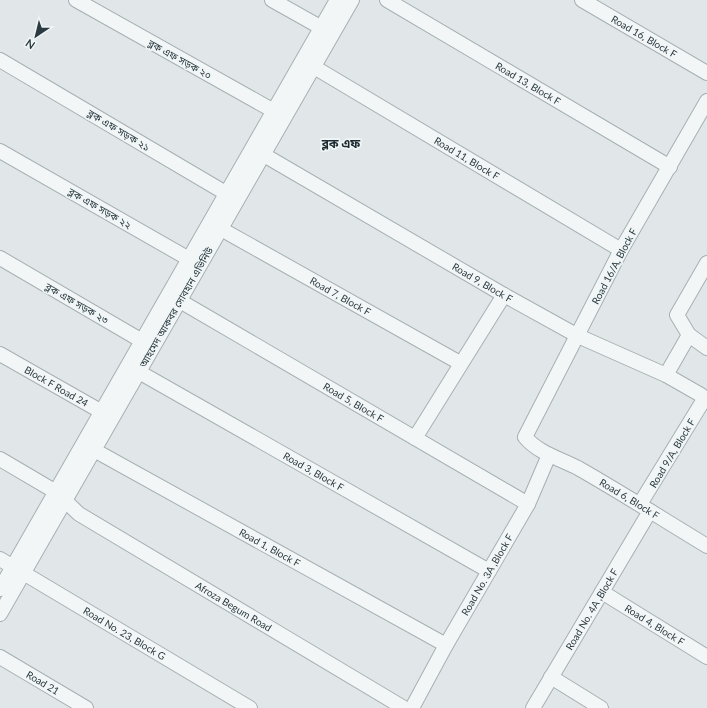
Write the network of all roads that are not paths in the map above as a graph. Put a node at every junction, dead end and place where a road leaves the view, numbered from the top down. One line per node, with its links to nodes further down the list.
1 (76, 0): 12 (street, ব্লক এফ সড়ক ২০)
2 (272, 0): 7 (street)
3 (337, 0): 7 (street, আহমেদ আকবর সোবহান এভিনিউ)
4 (352, 0): 7 (street, আহমেদ আকবর সোবহান এভিনিউ)
5 (387, 0): 15 (street, Road 13, Block F)
6 (582, 0): 10 (street, Road 16, Block F)
7 (327, 31): 9 (street, আহমেদ আকবর সোবহান এভিনিউ); 12 (street, আহমেদ আকবর সোবহান এভিনিউ)
8 (0, 60): 16 (street, ব্লক এফ সড়ক ২১)
9 (314, 67): 12 (street, আহমেদ আকবর সোবহান এভিনিউ); 18 (street, Road 11, Block F)
10 (707, 73)
11 (707, 101): 15 (street, Road 16/A, Block F)
12 (279, 114): 14 (street, আহমেদ আকবর সোবহান এভিনিউ); 16 (street, আহমেদ আকবর সোবহান এভিনিউ)
13 (0, 151): 20 (street, ব্লক এফ সড়ক ২২)
14 (264, 155): 16 (street, আহমেদ আকবর সোবহান এভিনিউ); 22 (street, Road 9, Block F)
15 (670, 167): 18 (street, Road 16/A, Block F)
16 (232, 197): 17 (street, আহমেদ আকবর সোবহান এভিনিউ); 20 (street, আহমেদ আকবর সোবহান এভিনিউ)
17 (221, 228): 20 (street, আহমেদ আকবর সোবহান এভিনিউ); 29 (street, Road 7, Block F)
18 (621, 250): 25 (street, Road 16/A, Block F)
19 (0, 258): 26 (street, ব্লক এফ সড়ক ২৩)
20 (194, 262): 23 (street, আহমেদ আকবর সোবহান এভিনিউ); 26 (street, আহমেদ আকবর সোবহান এভিনিউ)
21 (707, 264): 24 (street)
22 (504, 295): 25 (street, Road 9, Block F); 29 (street)
23 (180, 301): 26 (street, আহমেদ আকবর সোবহান এভিনিউ); 35 (street, Road 5, Block F)
24 (689, 335): 27 (street); 31 (street)
25 (578, 336): 31 (street, Road 9, Block F); 34 (street, Road 16/A, Block F)
26 (147, 344): 30 (street, আহমেদ আকবর সোবহান এভিনিউ); 33 (street, আহমেদ আকবর সোবহান এভিনিউ)
27 (707, 348)
28 (0, 354): 33 (street, Block F Road 24)
29 (460, 363): 35 (street)
30 (139, 372): 33 (street, আহমেদ আকবর সোবহান এভিনিউ); 46 (street, Road 3, Block F)
31 (666, 375): 32 (street, Road 9, Block F)
32 (703, 401): 42 (street, Road 9/A, Block F)
33 (107, 415): 36 (street, আহমেদ আকবর সোবহান এভিনিউ); 40 (street, আহমেদ আকবর সোবহান এভিনিউ)
34 (526, 433): 37 (street, Road 6, Block F)
35 (415, 438): 41 (street, Road 5, Block F)
36 (94, 450): 40 (street, আহমেদ আকবর সোবহান এভিনিউ); 50 (street, Road 1, Block F)
37 (549, 455): 41 (street, Road No. 3A ,Block F); 42 (street, Road 6, Block F)
38 (0, 459): 40 (street)
39 (0, 466): 40 (street)
40 (59, 499): 45 (street, আহমেদ আকবর সোবহান এভিনিউ); 56 (street, Afroza Begum Road); 57 (street, Afroza Begum Road)
41 (528, 504): 46 (street, Road No. 3A ,Block F)
42 (645, 508): 43 (street, Road 6, Block F); 48 (street, Road No. 4A ,Block F)
43 (707, 546)
44 (0, 559): 45 (street, Road No. 23, Block G)
45 (19, 569): 47 (street, আহমেদ আকবর সোবহান এভিনিউ); 49 (street, আহমেদ আকবর সোবহান এভিনিউ); 55 (street, Road No. 23, Block G)
46 (489, 570): 50 (street, Road No. 3A ,Block F)
47 (0, 589)
48 (602, 592): 52 (street, Road 4, Block F); 53 (street, Road No. 4A ,Block F)
49 (0, 614)
50 (446, 645): 58 (street, Road No. 3A ,Block F)
51 (0, 656): 54 (street, Road 21)
52 (707, 657)
53 (551, 677): 59 (street, Road No. 4A ,Block F); 60 (street)
54 (86, 708)
55 (250, 708)
56 (385, 708)
57 (404, 708)
58 (412, 708)
59 (533, 708)
60 (601, 708)

